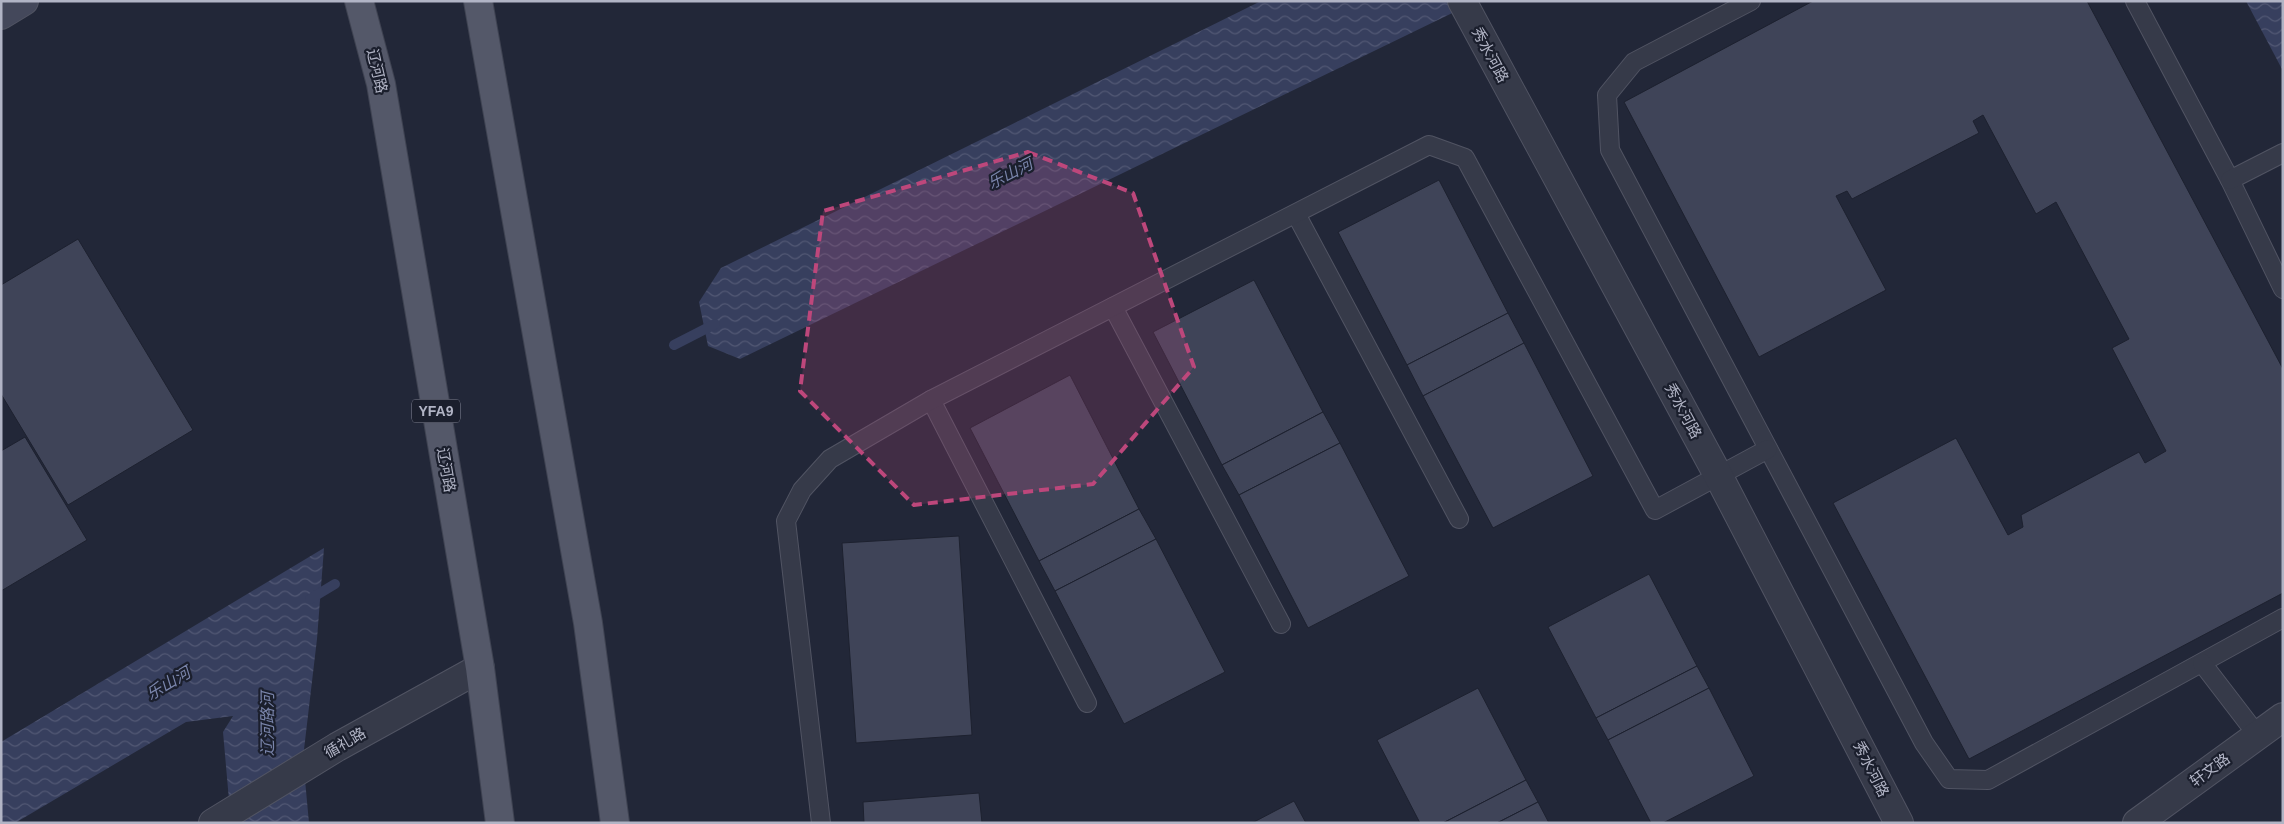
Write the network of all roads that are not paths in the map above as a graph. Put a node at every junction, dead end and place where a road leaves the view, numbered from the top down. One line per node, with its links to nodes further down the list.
1 (24, 1): 7 (main road)
2 (478, 1): 26 (main road)
3 (1462, 1): 15 (street, 秀水河路)
4 (1751, 1): 14 (lane)
5 (2135, 1): 9 (lane)
6 (357, 6): 20 (main road, 辽河路 / YFA9)
7 (1, 16)
8 (2279, 155): 9 (lane)
9 (2230, 180): 11 (lane)
10 (1296, 214): 12 (lane); 15 (lane); 16 (lane)
11 (2283, 289)
12 (1113, 307): 13 (lane); 18 (lane)
13 (931, 400): 21 (lane); 27 (lane)
14 (1768, 449): 15 (lane); 19 (lane)
15 (1718, 475): 28 (street, 秀水河路)
16 (1460, 519)
17 (2283, 618): 19 (lane)
18 (1281, 624)
19 (2202, 662): 23 (lane)
20 (480, 668): 24 (street, 循礼路); 25 (main road, 辽河路 / YFA9)
21 (1087, 703)
22 (2283, 717): 23 (street, 轩文路)
23 (2258, 736): 29 (street, 轩文路)
24 (218, 819)
25 (500, 823)
26 (615, 823)
27 (821, 823)
28 (1899, 823)
29 (2137, 823)

